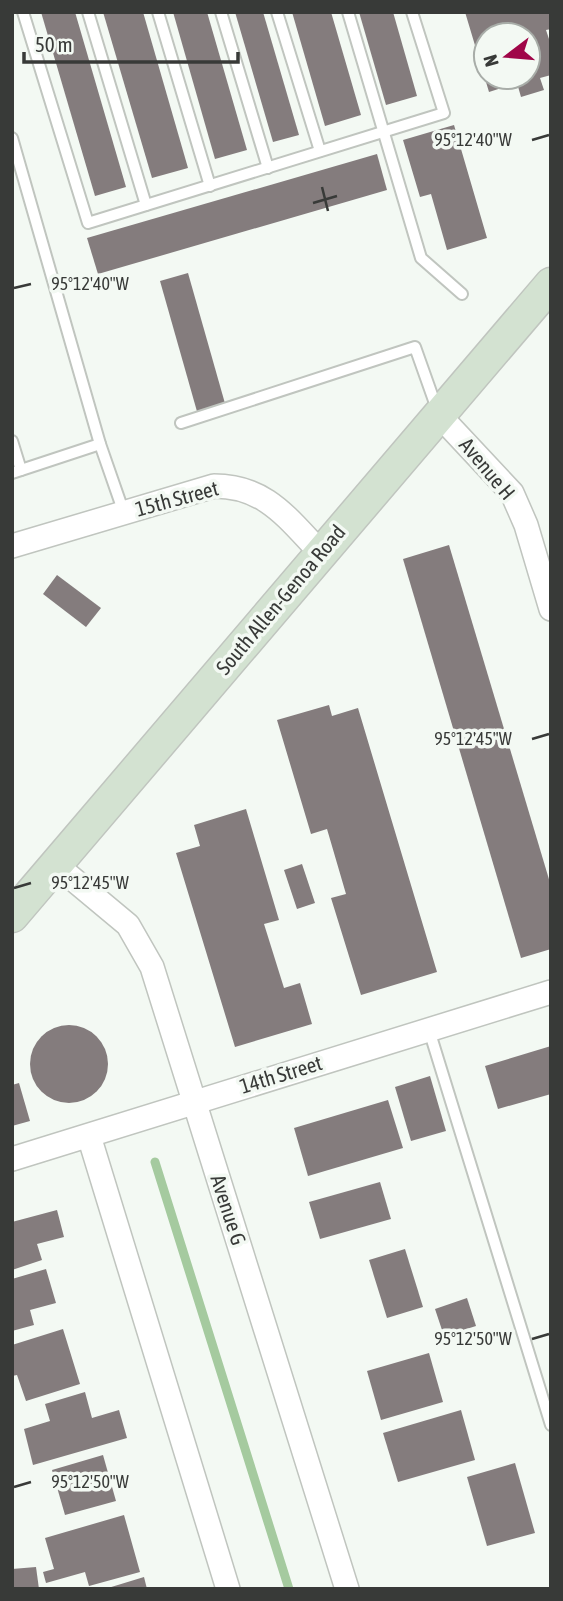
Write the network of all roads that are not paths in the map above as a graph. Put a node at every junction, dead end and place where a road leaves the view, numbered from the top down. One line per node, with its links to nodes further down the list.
1 (23, 12): 13 (lane)
2 (88, 12): 13 (lane)
3 (158, 12): 12 (lane)
4 (221, 12): 11 (lane)
5 (277, 12): 10 (lane)
6 (348, 12): 8 (lane)
7 (412, 12): 8 (lane)
8 (384, 131): 10 (lane); 15 (lane)
9 (12, 138): 19 (lane)
10 (320, 151): 11 (lane)
11 (268, 167): 12 (lane)
12 (210, 186): 13 (lane)
13 (146, 205)
14 (551, 284): 16 (main road, South Allen-Genoa Road)
15 (462, 294)
16 (439, 415): 17 (lane); 23 (main road, South Allen-Genoa Road); 24 (street, Avenue H)
17 (181, 423)
18 (12, 442): 20 (lane)
19 (100, 444): 20 (lane); 21 (lane)
20 (17, 472)
21 (124, 513): 22 (street, 15th Street); 23 (street, 15th Street)
22 (12, 547)
23 (321, 553): 25 (main road, South Allen-Genoa Road)
24 (551, 609)
25 (56, 865): 26 (main road, South Allen-Genoa Road); 29 (street, Avenue G)
26 (12, 916)
27 (551, 992): 28 (street, 14th Street)
28 (429, 1030): 29 (street, 14th Street); 32 (lane)
29 (193, 1102): 30 (street, 14th Street); 34 (street, Avenue G)
30 (89, 1136): 31 (street, 14th Street); 33 (street)
31 (12, 1160)
32 (551, 1425)
33 (228, 1589)
34 (347, 1589)

